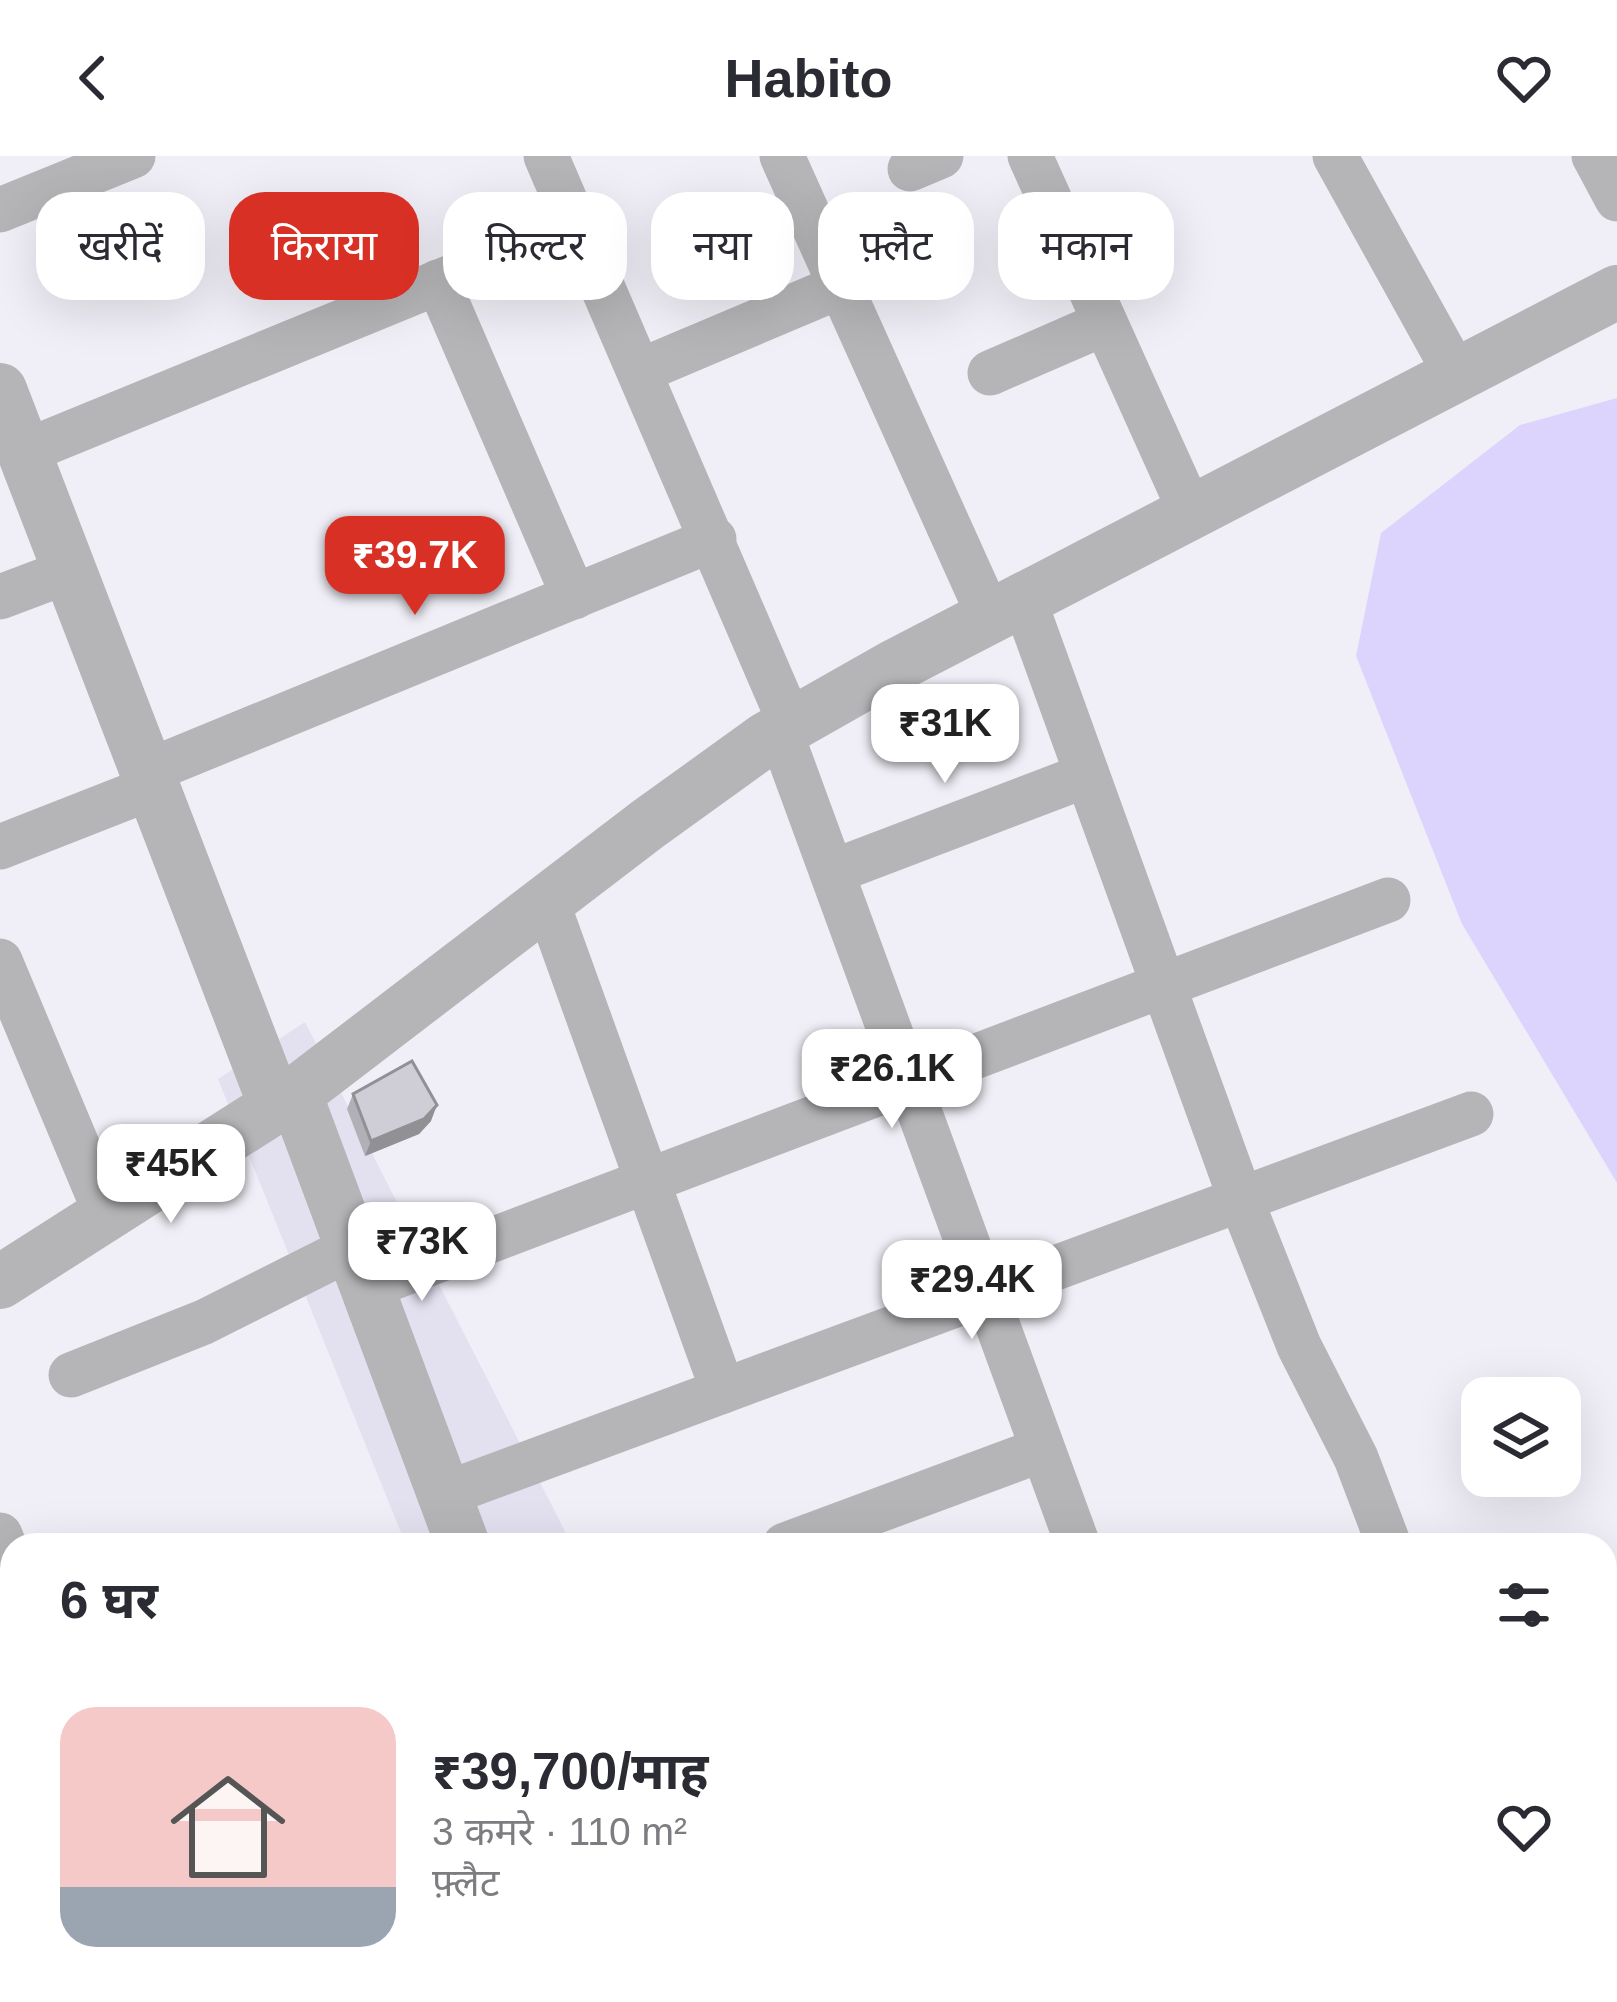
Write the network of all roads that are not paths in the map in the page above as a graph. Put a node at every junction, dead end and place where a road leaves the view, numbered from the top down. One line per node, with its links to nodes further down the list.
1 (133, 156): 9 (street)
2 (546, 156): 7 (street)
3 (782, 156): 10 (street)
4 (1030, 156): 17 (street)
5 (1335, 156): 20 (street)
6 (1594, 156): 8 (street)
7 (561, 192)
8 (1617, 199)
9 (0, 210)
10 (818, 235)
11 (443, 280): 12 (street)
12 (439, 282): 22 (street); 27 (street)
13 (1617, 292): 20 (street)
14 (818, 296): 18 (street)
15 (609, 300): 18 (street)
16 (848, 300): 28 (street)
17 (1106, 323): 19 (street); 23 (street)
18 (640, 371): 24 (street)
19 (990, 373)
20 (1456, 376): 23 (street)
21 (0, 390): 22 (street)
22 (24, 452): 25 (street)
23 (1192, 515): 28 (street)
24 (714, 539): 27 (street); 29 (street)
25 (69, 571): 26 (street); 31 (street)
26 (0, 597)
27 (574, 597): 31 (street)
28 (1007, 609): 29 (street); 30 (street)
29 (785, 728): 33 (street); 35 (street)
30 (1088, 775): 33 (street); 37 (street)
31 (150, 780): 32 (street); 39 (street)
32 (0, 847)
33 (832, 872): 38 (street)
34 (1388, 900): 37 (street)
35 (548, 902): 39 (street); 41 (street)
36 (0, 961): 43 (street)
37 (1163, 984): 38 (street); 42 (street)
38 (909, 1081): 41 (street); 46 (street)
39 (286, 1100): 43 (street); 44 (street)
40 (1471, 1114): 42 (street)
41 (648, 1180): 44 (street); 48 (street)
42 (1241, 1200): 46 (street); 54 (street)
43 (106, 1214): 45 (street)
44 (361, 1267): 47 (street); 50 (street)
45 (0, 1282)
46 (988, 1294): 48 (street); 49 (street)
47 (70, 1375)
48 (723, 1391): 50 (street)
49 (1041, 1450): 52 (street); 53 (street)
50 (445, 1494): 51 (street)
51 (459, 1533)
52 (817, 1533)
53 (1069, 1533)
54 (1384, 1533)

